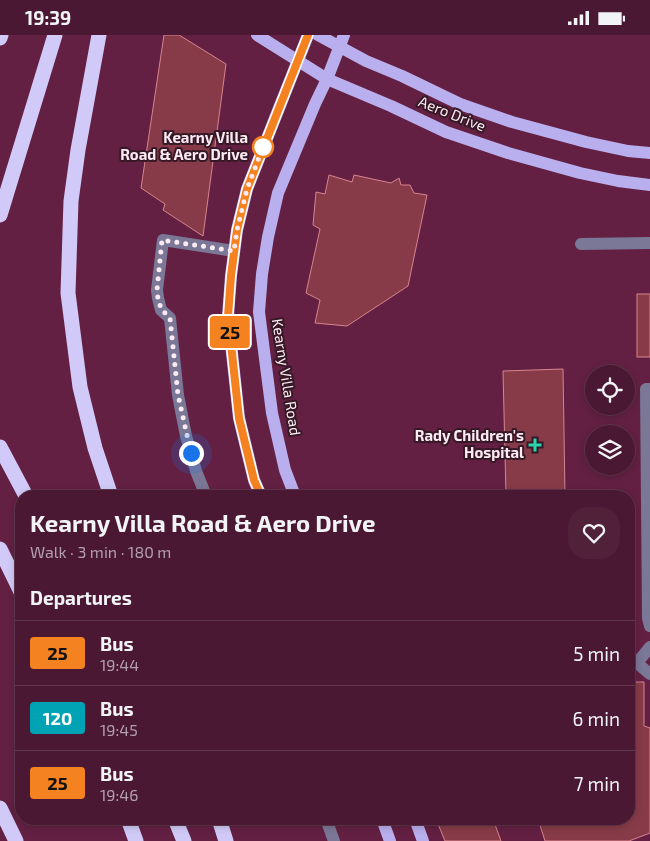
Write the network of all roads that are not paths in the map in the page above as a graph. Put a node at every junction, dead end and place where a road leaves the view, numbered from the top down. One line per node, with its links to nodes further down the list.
1 (56, 35): 12 (highway)
2 (100, 35): 19 (highway)
3 (257, 35): 8 (main road, Aero Drive)
4 (308, 35): 8 (main road)
5 (318, 35): 7 (main road, Aero Drive)
6 (344, 35): 7 (main road, Kearny Villa Road)
7 (339, 47): 9 (main road, Kearny Villa Road); 10 (main road, Aero Drive)
8 (297, 61): 9 (main road, Aero Drive); 15 (main road)
9 (328, 79): 11 (main road, Aero Drive); 22 (main road, Kearny Villa Road)
10 (650, 153)
11 (650, 185)
12 (0, 215)
13 (650, 243): 14 (street)
14 (581, 244)
15 (234, 251): 20 (street); 21 (main road)
16 (650, 389): 25 (street)
17 (0, 447): 18 (highway)
18 (23, 490)
19 (109, 490)
20 (204, 490)
21 (258, 490)
22 (293, 490)
23 (0, 549): 24 (highway)
24 (15, 580)
25 (650, 626)
26 (650, 647): 27 (street)
27 (650, 674)
28 (0, 808): 35 (highway)
29 (130, 825): 36 (highway)
30 (177, 825): 37 (highway)
31 (221, 825): 38 (highway)
32 (328, 825): 39 (street)
33 (384, 825): 40 (main road)
34 (417, 825): 41 (main road)
35 (16, 841)
36 (136, 841)
37 (184, 841)
38 (226, 841)
39 (334, 841)
40 (390, 841)
41 (423, 841)

